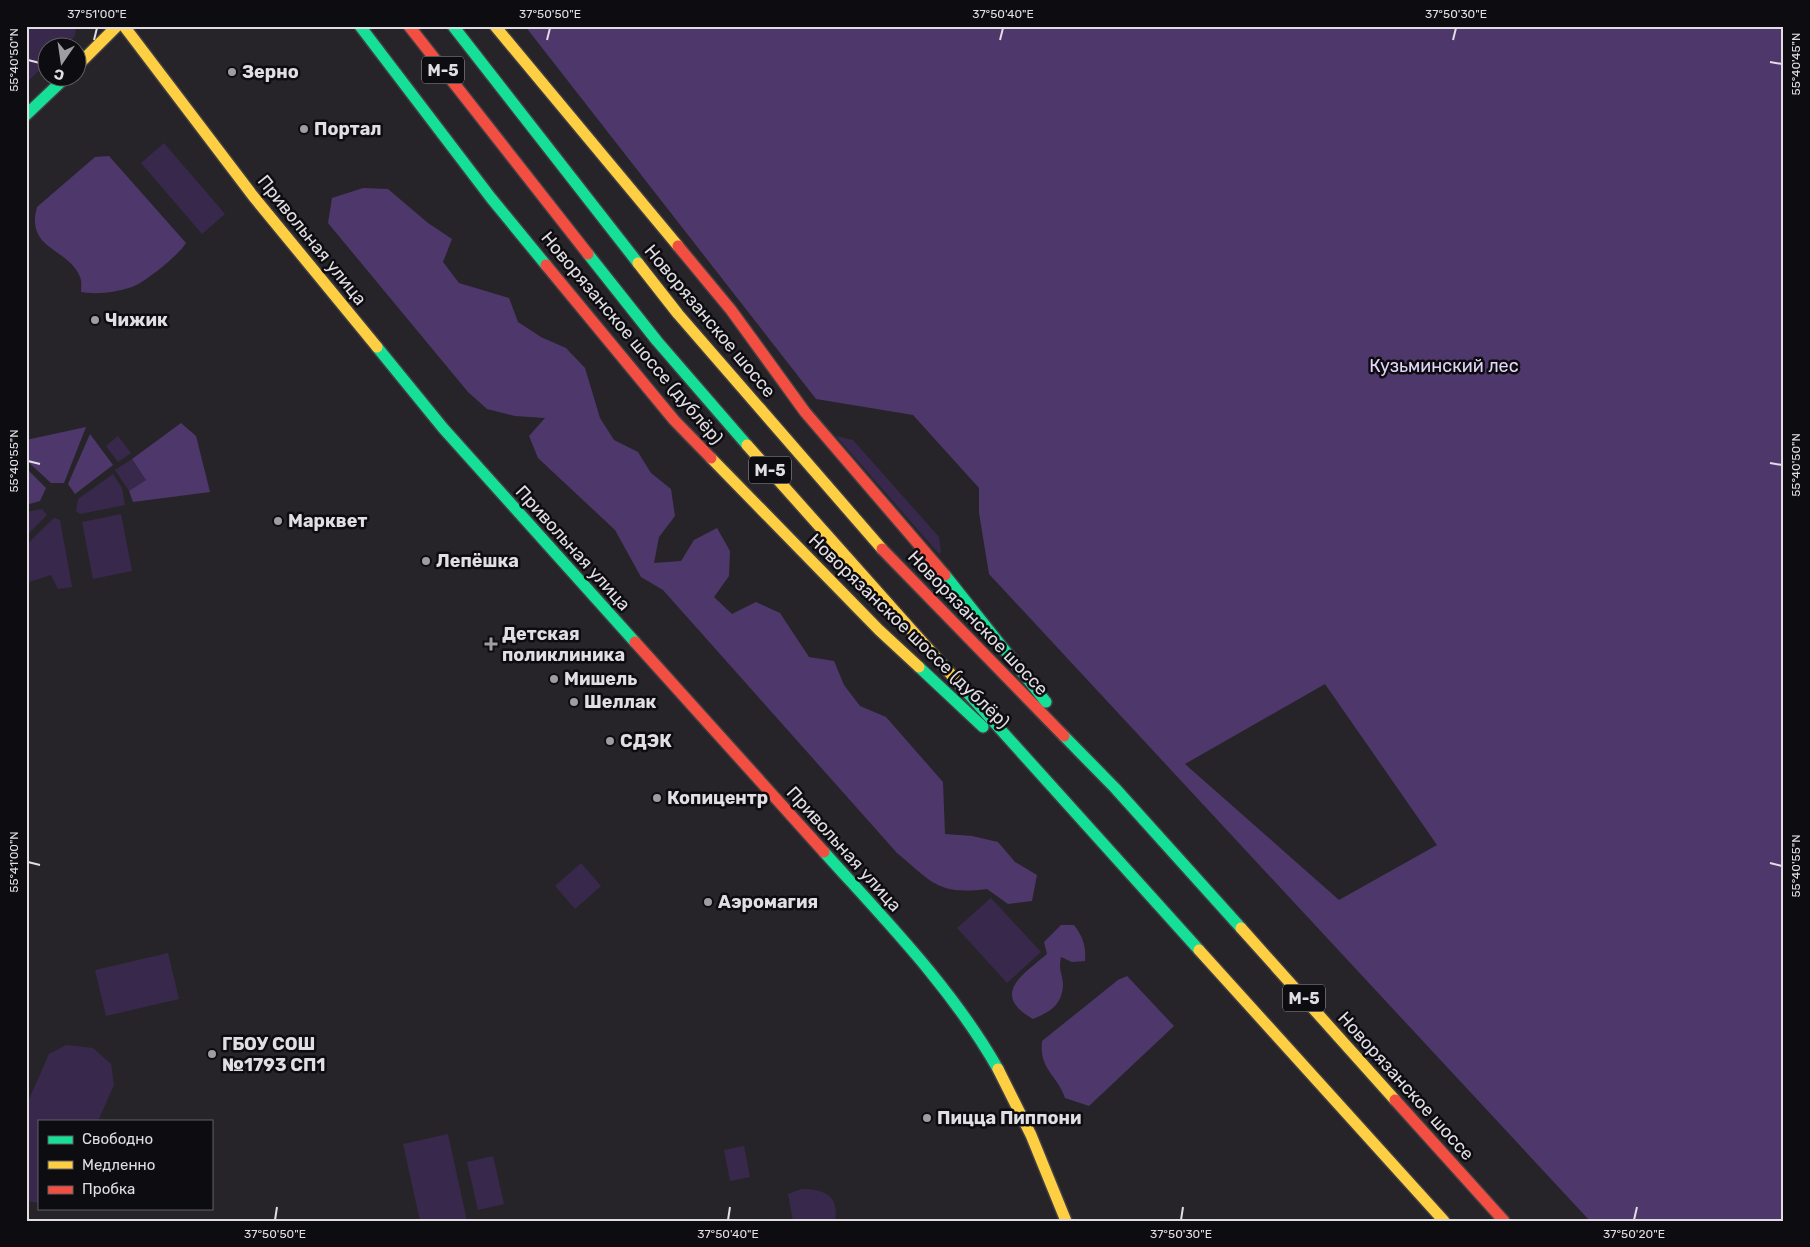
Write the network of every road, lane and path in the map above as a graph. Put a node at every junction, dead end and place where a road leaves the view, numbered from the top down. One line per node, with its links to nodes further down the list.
1 (117, 26): 7 (main road)
2 (124, 26): 12 (main road, Привольная улица)
3 (360, 26): 11 (main road, Новорязанское шоссе (дублёр))
4 (409, 26): 11 (main road, М-5)
5 (453, 26): 10 (main road, Новорязанское шоссе / М-5)
6 (495, 26): 10 (main road)
7 (88, 55)
8 (54, 88): 9 (main road)
9 (26, 115)
10 (1103, 776): 14 (main road, Новорязанское шоссе / М-5)
11 (1078, 815): 13 (main road, М-5)
12 (1066, 1221)
13 (1444, 1221)
14 (1504, 1221)

